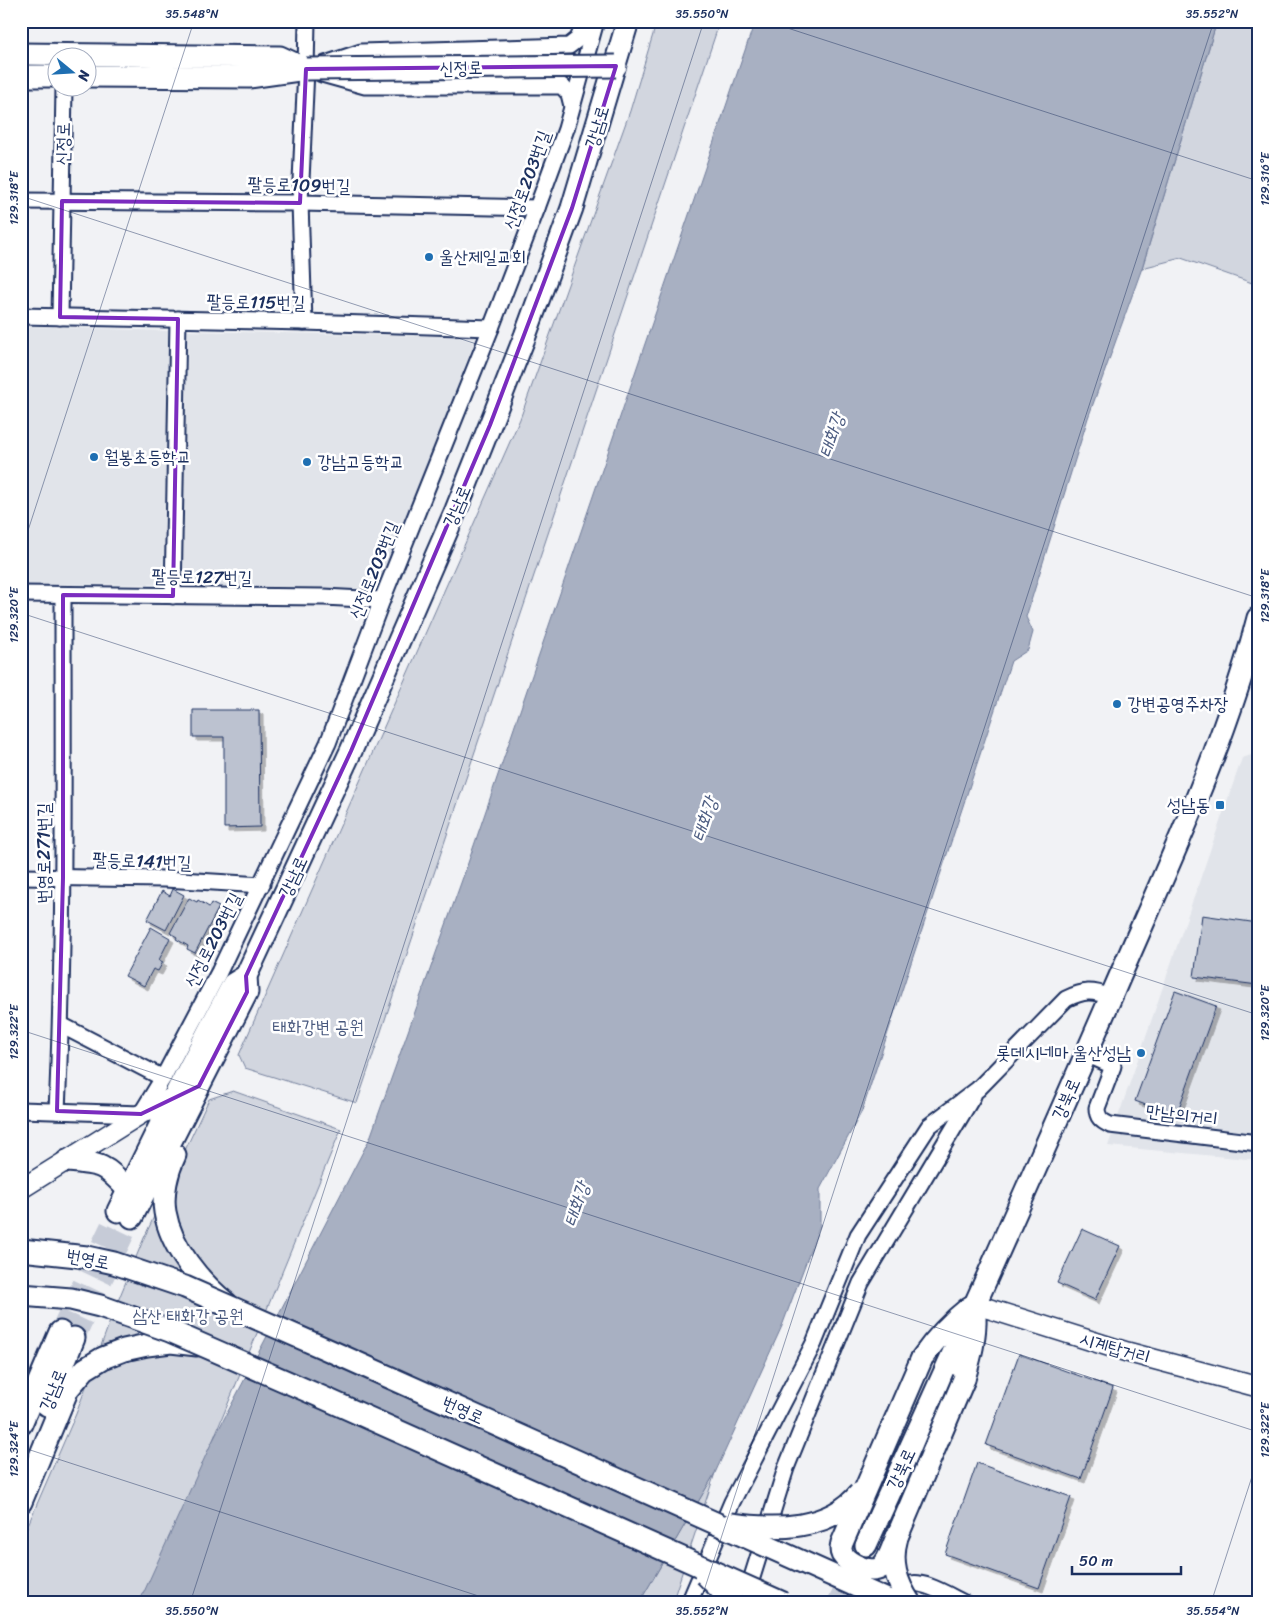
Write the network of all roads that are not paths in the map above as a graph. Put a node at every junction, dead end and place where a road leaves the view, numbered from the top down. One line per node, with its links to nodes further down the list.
1 (307, 21): 8 (street)
2 (585, 21): 8 (street)
3 (596, 21): 13 (street, 신정로203번길)
4 (628, 21): 7 (main road, 강남로)
5 (21, 54): 6 (main road, 신정로)
6 (210, 66): 8 (main road, 신정로); 9 (main road, 신정로)
7 (616, 66): 8 (main road, 신정로, bridge); 31 (main road, 강남로)
8 (306, 70): 13 (street); 16 (street)
9 (98, 75)
10 (21, 76): 11 (main road)
11 (48, 76)
12 (64, 98): 15 (street, 신정로)
13 (572, 106): 17 (street, 신정로203번길)
14 (21, 201): 15 (street, 팔등로109번길)
15 (62, 201): 16 (street, 팔등로109번길); 19 (street)
16 (300, 203): 17 (street, 팔등로109번길); 21 (street)
17 (537, 208): 22 (street, 신정로203번길)
18 (21, 316): 19 (street, 팔등로115번길)
19 (60, 317): 20 (street, 팔등로115번길)
20 (178, 319): 21 (street, 팔등로115번길); 25 (street)
21 (304, 322): 22 (street, 팔등로115번길)
22 (491, 328): 26 (street, 신정로203번길)
23 (21, 594): 24 (street, 팔등로127번길)
24 (63, 595): 25 (street, 팔등로127번길); 29 (street, 번영로271번길)
25 (173, 596): 26 (street, 팔등로127번길)
26 (382, 600): 30 (street, 신정로203번길)
27 (1258, 618): 32 (main road, 강북로)
28 (21, 877): 29 (street, 팔등로141번길)
29 (63, 878): 30 (street, 팔등로141번길); 33 (street, 번영로271번길)
30 (262, 885): 36 (street, 신정로203번길)
31 (246, 976): 35 (main road, 강남로); 36 (main road, 강남로)
32 (1111, 997): 34 (main road, 강북로); 37 (street)
33 (61, 1025): 36 (street); 39 (street, 번영로271번길)
34 (1086, 1054): 41 (street, 만남의거리); 47 (main road, 강북로)
35 (202, 1079): 36 (street); 44 (main road, 강남로); 48 (main road, bridge)
36 (169, 1087): 40 (street); 44 (main road, 강남로)
37 (978, 1089): 59 (street); 61 (street)
38 (21, 1110): 39 (street)
39 (56, 1111): 40 (street)
40 (141, 1114): 42 (street)
41 (1258, 1143)
42 (67, 1161): 43 (street); 44 (main road)
43 (21, 1189)
44 (128, 1190)
45 (21, 1250): 48 (main road, 번영로, bridge)
46 (21, 1295): 49 (main road, bridge)
47 (974, 1304): 50 (street, 시계탑거리); 53 (main road, bridge); 56 (main road, bridge); 57 (main road, 강북로)
48 (230, 1306): 55 (main road, 번영로, bridge)
49 (209, 1348): 54 (main road, bridge); 58 (main road, bridge)
50 (1258, 1387)
51 (21, 1424): 52 (main road, 강남로)
52 (21, 1470)
53 (867, 1485): 55 (main road, bridge); 56 (main road, bridge)
54 (21, 1502)
55 (708, 1520): 63 (main road, 번영로, bridge)
56 (897, 1537): 64 (main road, bridge)
57 (866, 1545)
58 (689, 1561): 60 (main road, bridge); 62 (main road, bridge)
59 (689, 1602)
60 (734, 1603)
61 (744, 1603)
62 (782, 1603)
63 (894, 1603): 65 (street)
64 (910, 1603)
65 (964, 1603)

